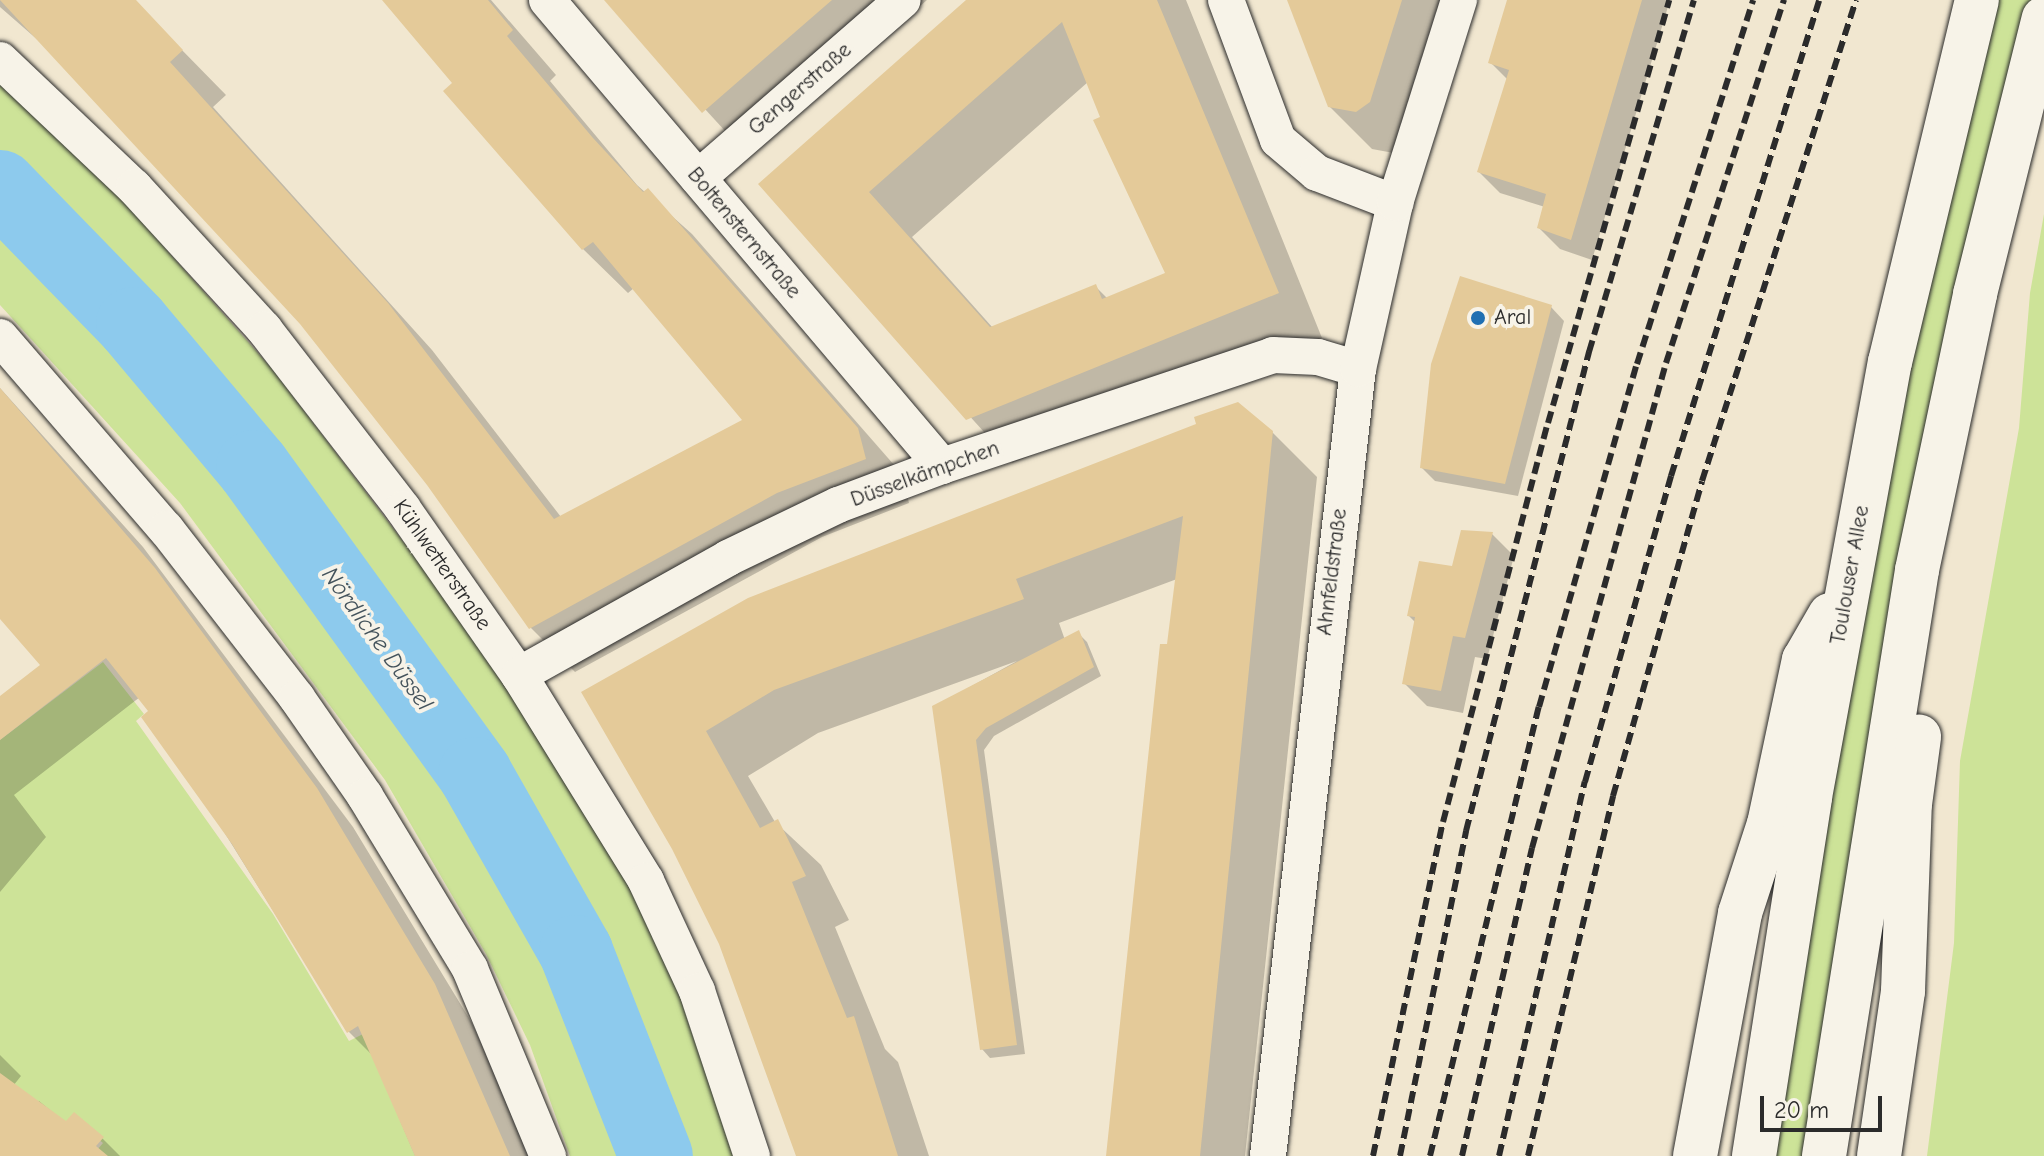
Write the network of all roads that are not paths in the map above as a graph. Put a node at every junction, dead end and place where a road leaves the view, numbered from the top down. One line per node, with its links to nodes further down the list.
1 (547, 0): 8 (street, Boltensternstraße)
2 (903, 0): 8 (street, Gengerstraße)
3 (1226, 0): 9 (street)
4 (1459, 0): 9 (street, Ahnfeldstraße)
5 (1977, 0): 14 (main road, Toulouser Allee)
6 (2044, 18): 13 (main road)
7 (0, 60): 15 (street, Kühlwetterstraße)
8 (698, 178): 12 (street, Boltensternstraße)
9 (1395, 203): 11 (street, Ahnfeldstraße)
10 (0, 337): 16 (street)
11 (1358, 369): 12 (street, Düsselkämpchen); 18 (street, Ahnfeldstraße)
12 (942, 466): 15 (street, Düsselkämpchen)
13 (1917, 570): 21 (main road); 22 (main road)
14 (1849, 581): 19 (main road); 20 (main road, Toulouser Allee)
15 (519, 675): 17 (street, Kühlwetterstraße)
16 (548, 1156)
17 (752, 1156)
18 (1268, 1156)
19 (1695, 1156)
20 (1754, 1156)
21 (1824, 1156)
22 (1879, 1156)

